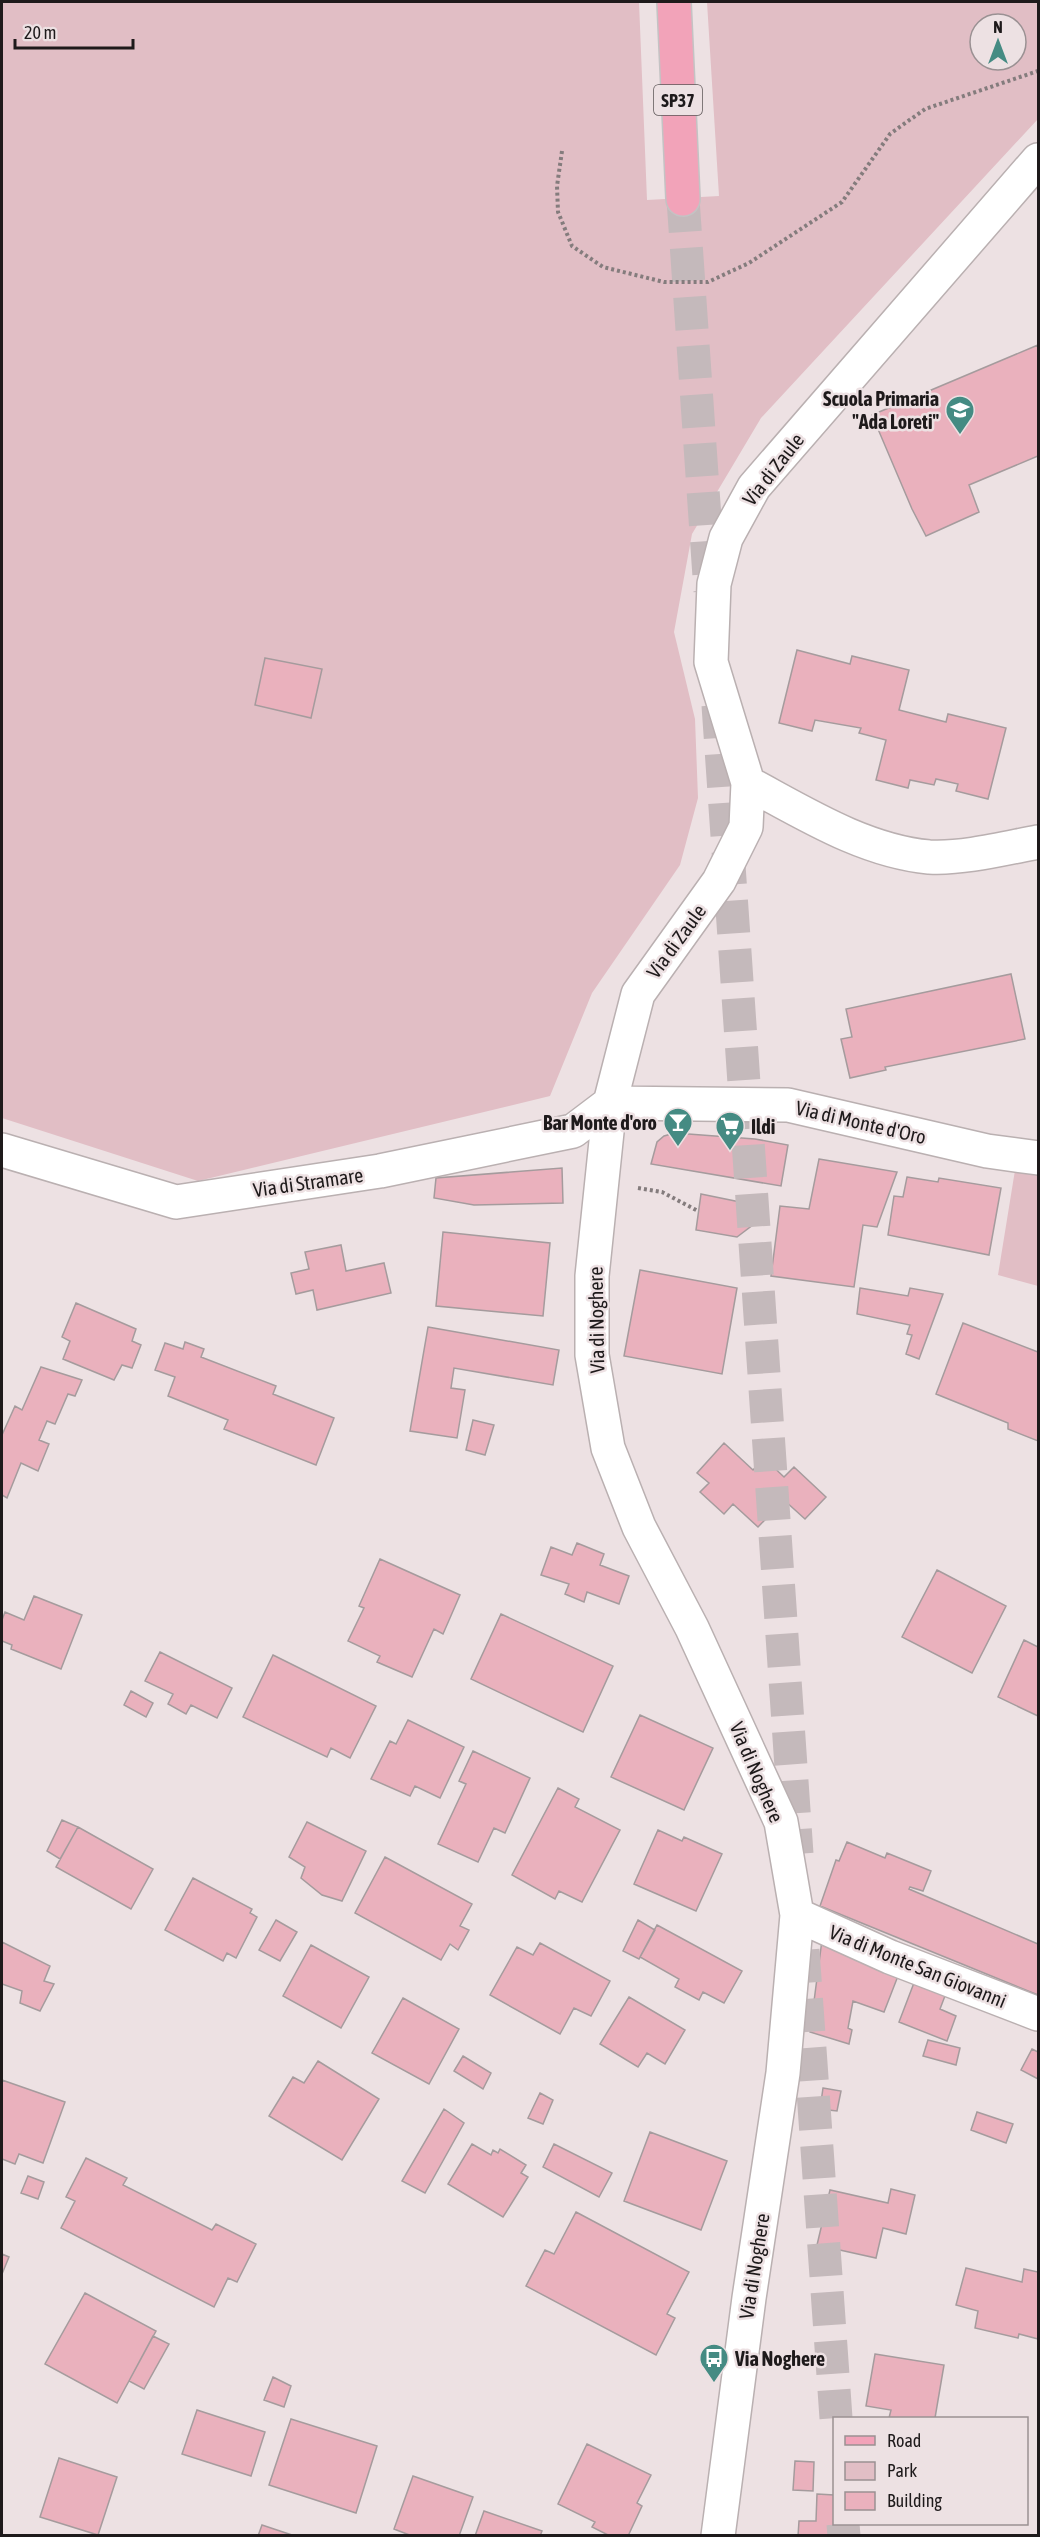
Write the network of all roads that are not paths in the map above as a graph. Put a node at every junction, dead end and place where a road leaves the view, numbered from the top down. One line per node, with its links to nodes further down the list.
1 (674, 2): 3 (main road, SP37)
2 (1038, 160): 4 (street, Via di Zaule)
3 (683, 198)
4 (748, 783): 5 (street); 6 (street, Via di Zaule)
5 (1038, 842)
6 (610, 1104): 7 (street, Via di Stramare); 8 (street, Via di Monte d'Oro); 9 (street, Via di Noghere)
7 (2, 1150)
8 (1038, 1158)
9 (797, 1915): 10 (street, Via di Monte San Giovanni); 11 (street, Via di Noghere)
10 (1038, 2014)
11 (718, 2535)

